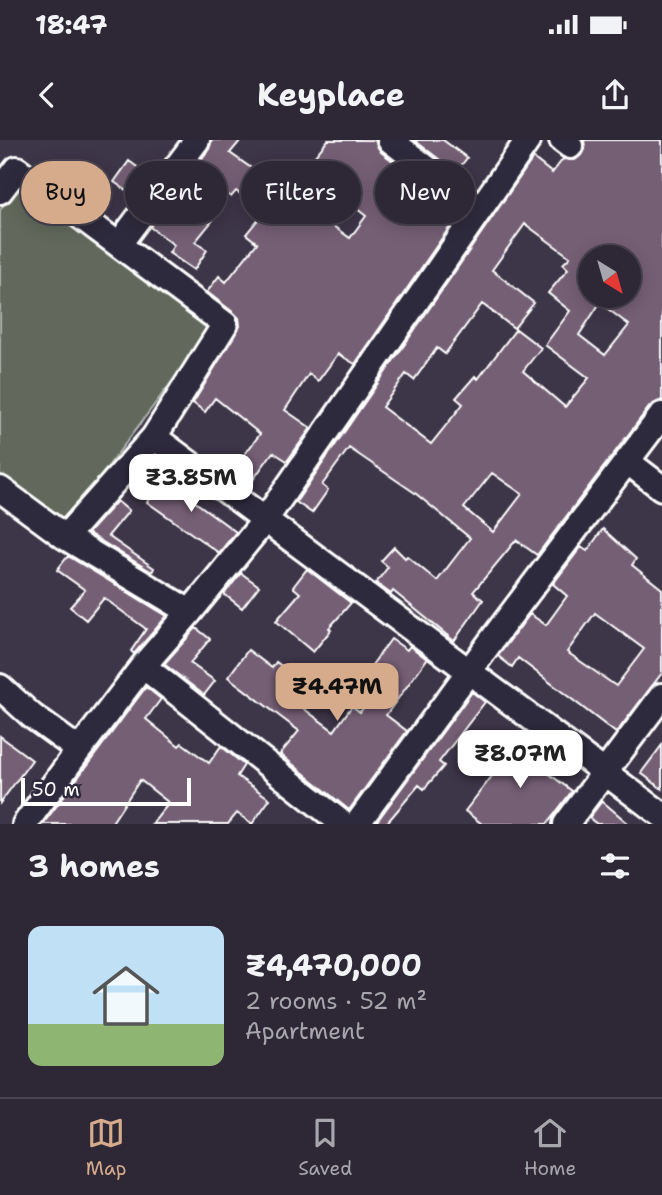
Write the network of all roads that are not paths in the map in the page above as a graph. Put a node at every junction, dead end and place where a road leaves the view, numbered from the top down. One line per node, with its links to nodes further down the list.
1 (197, 140): 6 (street)
2 (390, 140): 5 (street)
3 (528, 140): 5 (street)
4 (0, 191): 6 (street)
5 (481, 209): 12 (street)
6 (119, 244): 8 (street)
7 (662, 415): 9 (street)
8 (154, 437): 12 (street); 13 (street)
9 (628, 462): 10 (street); 16 (street)
10 (662, 488)
11 (0, 489): 13 (street)
12 (265, 520): 14 (street); 16 (street)
13 (65, 537): 14 (street)
14 (190, 612): 15 (street)
15 (143, 666): 19 (street); 23 (street)
16 (469, 671): 20 (street); 24 (street)
17 (0, 687): 19 (street)
18 (662, 696): 20 (street)
19 (79, 750): 22 (street)
20 (605, 772): 21 (street); 25 (street)
21 (662, 815)
22 (24, 824)
23 (343, 824)
24 (357, 824)
25 (566, 824)

